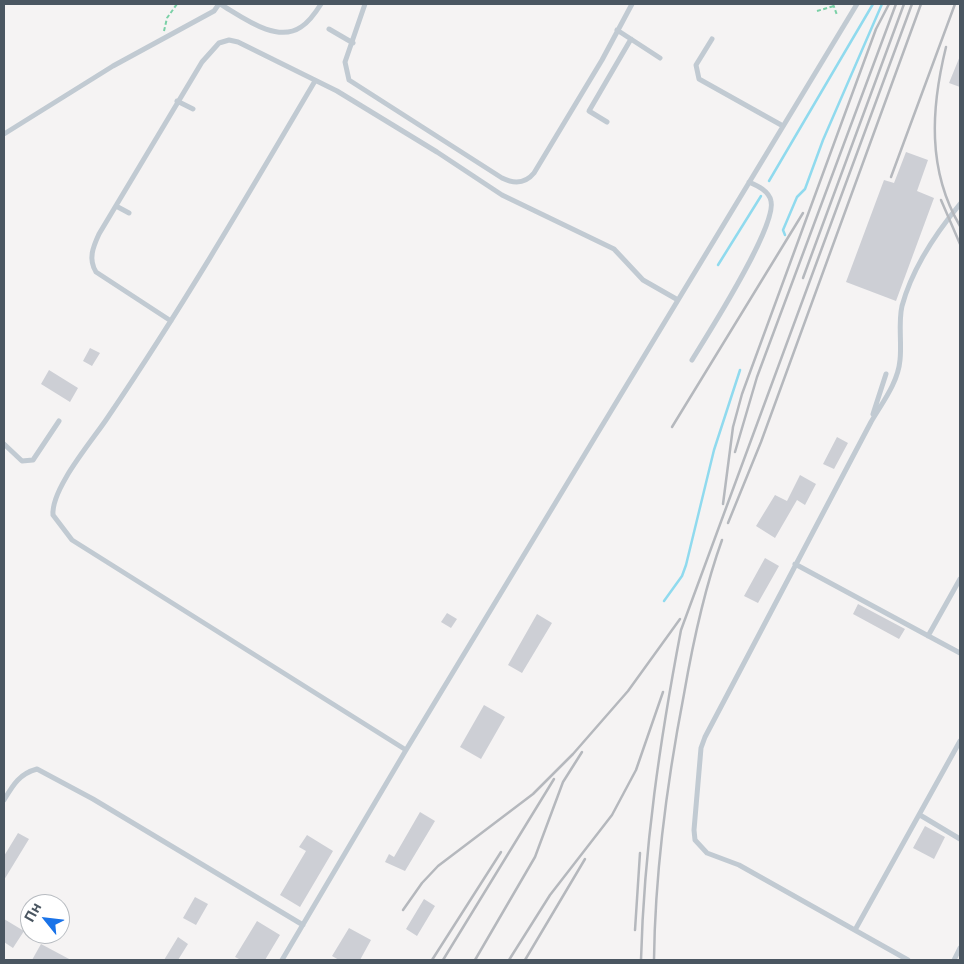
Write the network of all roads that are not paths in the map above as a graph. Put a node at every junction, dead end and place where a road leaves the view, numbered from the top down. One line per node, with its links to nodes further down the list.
1 (219, 4): 2 (lane); 17 (lane)
2 (321, 4)
3 (365, 4): 10 (lane)
4 (632, 4): 7 (lane)
5 (857, 4): 16 (lane)
6 (329, 29): 10 (lane)
7 (617, 30): 8 (lane); 10 (lane)
8 (631, 39): 11 (lane); 15 (lane)
9 (712, 39): 16 (lane)
10 (354, 43)
11 (660, 58)
12 (315, 81): 13 (lane); 22 (lane); 23 (lane)
13 (177, 101): 14 (lane); 20 (lane)
14 (193, 109)
15 (607, 122)
16 (783, 126): 18 (lane)
17 (4, 134)
18 (749, 182): 22 (lane); 24 (lane)
19 (960, 204): 27 (lane)
20 (116, 206): 21 (lane); 23 (lane)
21 (129, 213)
22 (678, 300): 34 (lane)
23 (171, 321): 34 (lane)
24 (692, 360)
25 (886, 374): 27 (lane)
26 (60, 421): 28 (lane)
27 (871, 422): 29 (lane)
28 (4, 444)
29 (795, 564): 31 (lane); 39 (lane)
30 (959, 582): 31 (lane)
31 (928, 636): 32 (lane)
32 (960, 653)
33 (960, 741): 36 (lane)
34 (406, 750): 38 (lane)
35 (4, 800): 38 (lane)
36 (920, 814): 37 (lane); 39 (lane)
37 (960, 839)
38 (303, 925): 41 (lane)
39 (855, 930): 42 (lane)
40 (960, 948): 43 (lane)
41 (282, 960)
42 (908, 960)
43 (954, 960)

